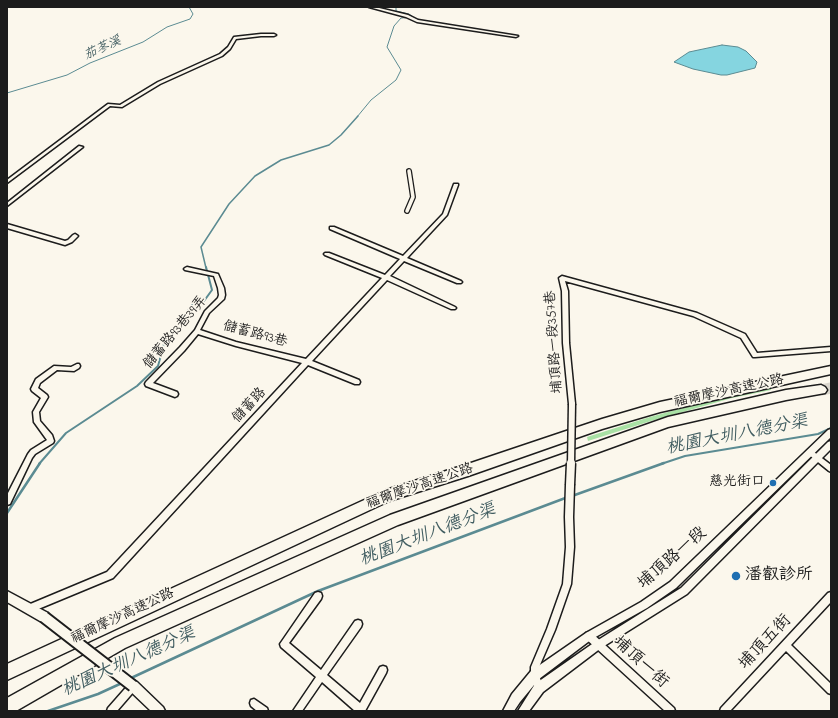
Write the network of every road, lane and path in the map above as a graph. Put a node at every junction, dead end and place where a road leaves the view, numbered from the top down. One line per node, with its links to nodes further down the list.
1 (371, 7): 3 (street)
2 (274, 35): 6 (street)
3 (516, 36)
4 (81, 147): 8 (street)
5 (409, 171): 9 (street)
6 (7, 182)
7 (456, 185): 14 (street, 儲蓄路)
8 (7, 204)
9 (407, 211)
10 (7, 226): 12 (street)
11 (332, 228): 14 (street)
12 (75, 236)
13 (327, 254): 16 (street)
14 (404, 258): 16 (street, 儲蓄路); 17 (street)
15 (188, 269): 19 (street, 儲蓄路93巷39弄)
16 (386, 277): 18 (street); 21 (street, 儲蓄路)
17 (459, 282)
18 (453, 308)
19 (196, 331): 21 (street, 儲蓄路93巷); 27 (street, 儲蓄路93巷39弄)
20 (831, 349): 44 (street, 埔頂路一段357巷, bridge)
21 (307, 362): 24 (street, 儲蓄路93巷); 37 (street, 儲蓄路)
22 (77, 366): 33 (street)
23 (831, 370): 25 (highway, 福爾摩沙高速公路)
24 (357, 382)
25 (775, 382): 28 (highway); 43 (highway, 福爾摩沙高速公路)
26 (820, 390): 28 (highway, 福爾摩沙高速公路)
27 (175, 394)
28 (786, 394): 50 (highway, 福爾摩沙高速公路)
29 (831, 432): 31 (street, 埔頂路一段)
30 (831, 444): 31 (street, 埔頂路一段)
31 (814, 455): 32 (street); 39 (street, 埔頂路一段); 40 (street, 埔頂路一段)
32 (831, 468)
33 (7, 502)
34 (7, 596): 37 (main road)
35 (318, 596): 45 (street)
36 (831, 596): 41 (street, 埔頂五街)
37 (31, 608): 46 (main road, bridge)
38 (358, 624): 45 (street)
39 (589, 636): 40 (street, 埔頂一街); 44 (street, 埔頂路一段)
40 (598, 645): 47 (street, 埔頂路一段); 58 (street, 埔頂一街)
41 (786, 645): 48 (street); 59 (street, 埔頂五街)
42 (383, 670): 55 (street)
43 (7, 672)
44 (535, 675): 47 (street); 56 (street, 埔頂路一段)
45 (321, 677): 54 (street); 55 (street)
46 (133, 686): 51 (street); 52 (main road)
47 (539, 688): 57 (street, 埔頂路一段)
48 (831, 690)
49 (254, 702): 53 (street)
50 (7, 707)
51 (112, 711)
52 (159, 711)
53 (264, 711)
54 (297, 711)
55 (361, 711)
56 (508, 711)
57 (523, 711)
58 (671, 711)
59 (724, 711)

